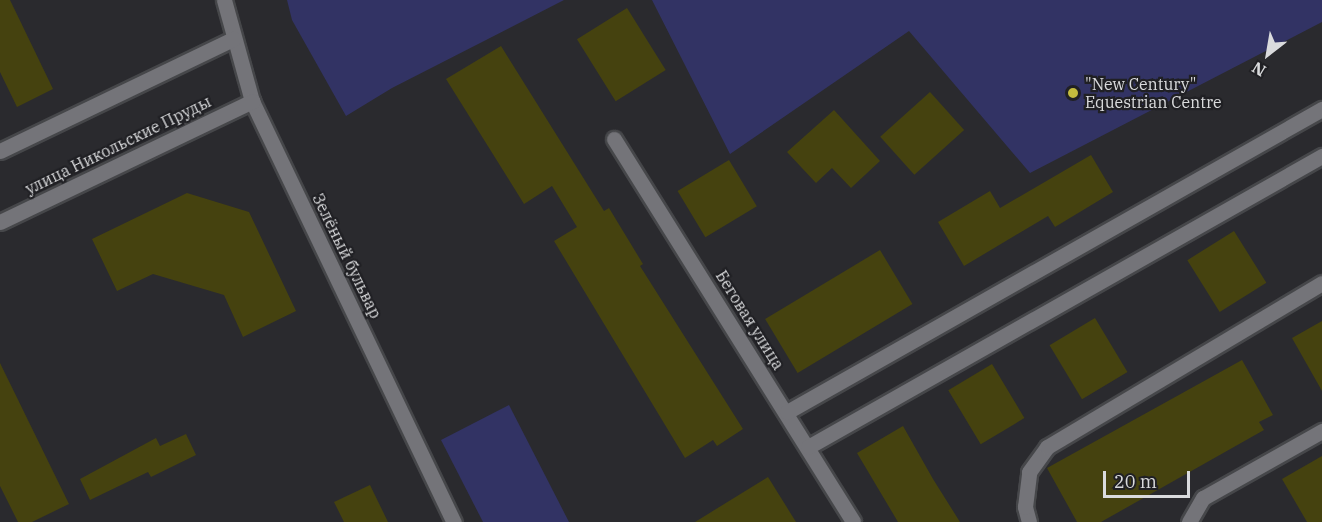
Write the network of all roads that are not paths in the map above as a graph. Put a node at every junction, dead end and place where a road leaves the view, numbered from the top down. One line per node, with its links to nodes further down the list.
1 (224, 0): 2 (street, Зелёный бульвар)
2 (233, 39): 3 (street, Зелёный бульвар); 6 (street)
3 (252, 101): 8 (street, улица Никольские Пруды); 13 (street, Зелёный бульвар)
4 (1322, 109): 10 (street)
5 (614, 139): 10 (street, Беговая улица)
6 (0, 151)
7 (1322, 156): 12 (street)
8 (0, 222)
9 (1322, 283): 15 (street)
10 (787, 412): 12 (street, Беговая улица)
11 (1322, 431): 16 (street)
12 (808, 447): 14 (street, Беговая улица)
13 (454, 522)
14 (853, 522)
15 (1029, 522)
16 (1189, 522)

